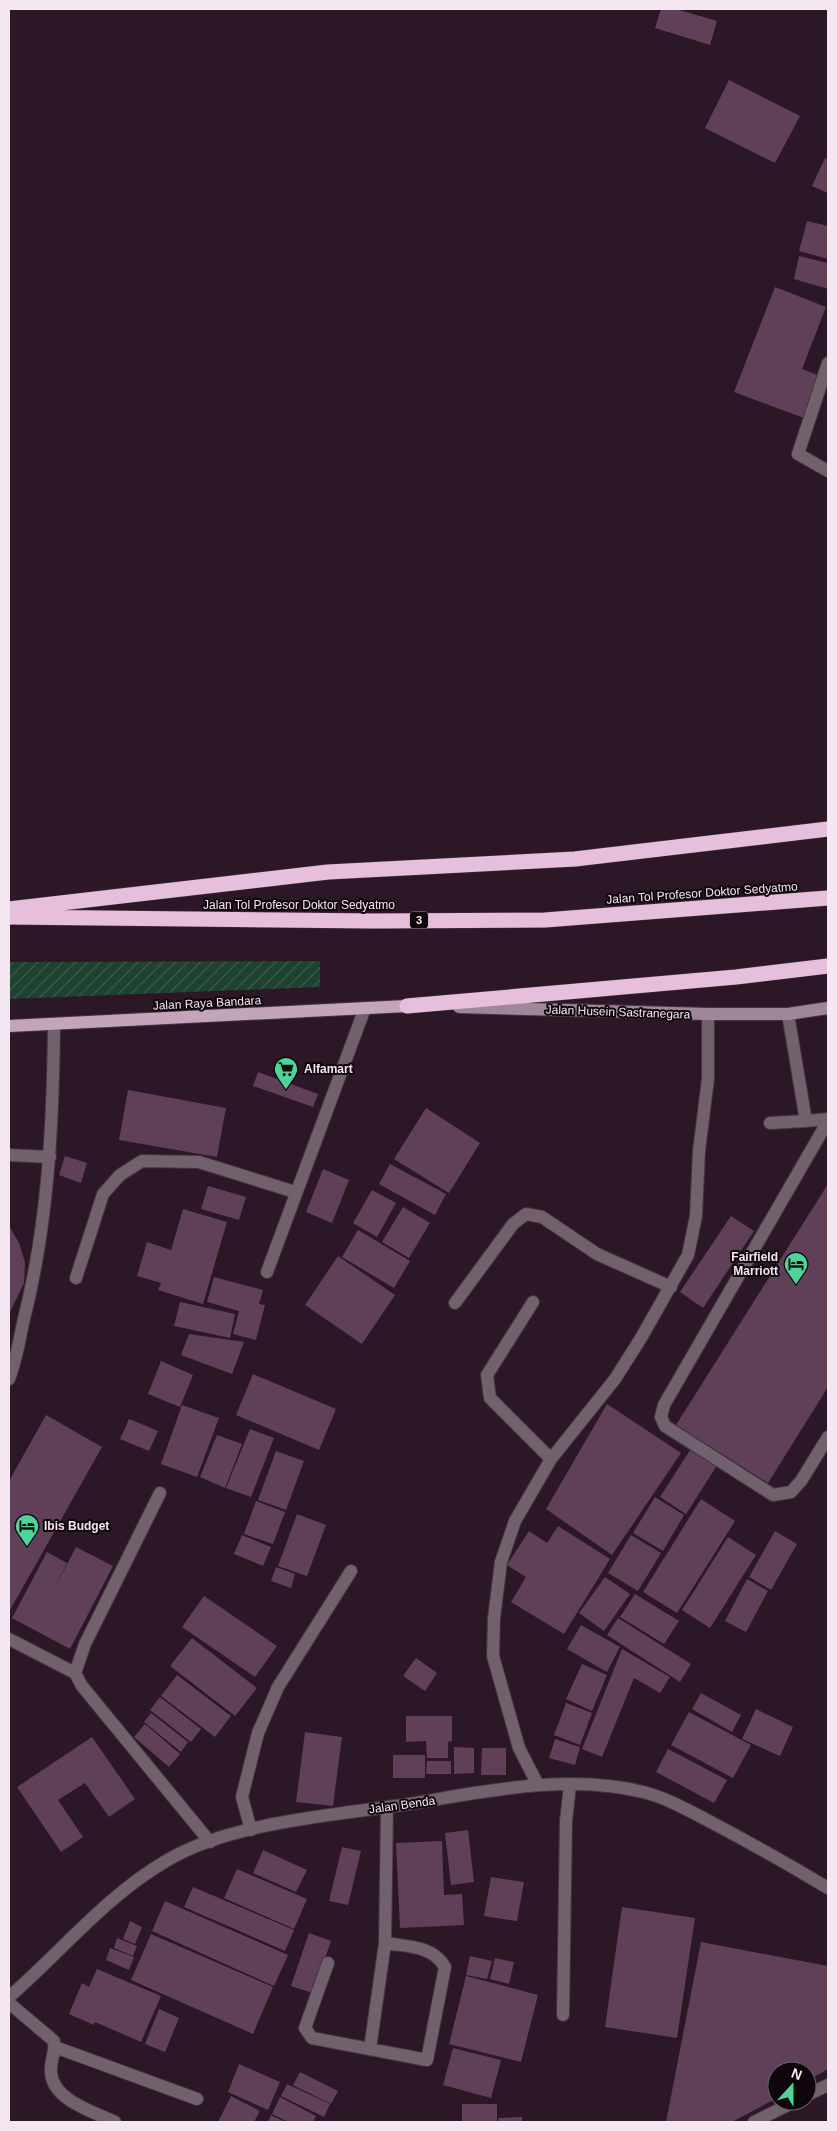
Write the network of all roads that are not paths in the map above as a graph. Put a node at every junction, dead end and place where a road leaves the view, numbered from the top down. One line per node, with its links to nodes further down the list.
1 (828, 363): 2 (street)
2 (828, 471)
3 (828, 829): 5 (highway)
4 (828, 898): 6 (highway, Jalan Tol Profesor Doktor Sedyatmo / 3)
5 (9, 909)
6 (9, 918)
7 (828, 966): 8 (highway)
8 (407, 1006): 9 (main road, Jalan Raya Bandara); 11 (main road, Jalan Husein Sastranegara)
9 (365, 1008): 13 (main road, Jalan Raya Bandara); 20 (street)
10 (828, 1008): 12 (main road, Jalan Husein Sastranegara)
11 (708, 1014): 12 (main road, Jalan Husein Sastranegara); 23 (street)
12 (788, 1014): 16 (street)
13 (54, 1025): 14 (main road, Jalan Raya Bandara); 19 (street)
14 (9, 1026)
15 (828, 1120): 16 (street); 27 (street)
16 (806, 1121): 17 (street)
17 (770, 1124)
18 (9, 1155): 19 (street)
19 (50, 1157): 26 (street)
20 (295, 1192): 21 (street); 22 (street)
21 (267, 1272)
22 (76, 1278)
23 (671, 1287): 25 (street); 28 (street)
24 (533, 1302): 28 (street)
25 (456, 1303)
26 (9, 1379)
27 (828, 1437)
28 (551, 1459): 33 (street)
29 (160, 1493): 32 (street)
30 (351, 1571): 36 (street)
31 (9, 1640): 32 (street)
32 (75, 1674): 37 (street)
33 (538, 1785): 34 (street, Jalan Benda); 35 (street, Jalan Benda)
34 (570, 1785): 38 (street, Jalan Benda); 43 (street)
35 (387, 1807): 36 (street, Jalan Benda); 39 (street)
36 (251, 1830): 37 (street, Jalan Benda)
37 (210, 1842): 41 (street, Jalan Benda)
38 (828, 1888)
39 (385, 1944): 45 (street); 45 (street)
40 (328, 1963): 45 (street)
41 (9, 1997)
42 (9, 2003): 44 (street)
43 (563, 2015)
44 (55, 2046): 46 (street); 48 (street)
45 (370, 2049)
46 (197, 2099)
47 (776, 2111): 49 (street)
48 (115, 2122)
49 (754, 2122)

